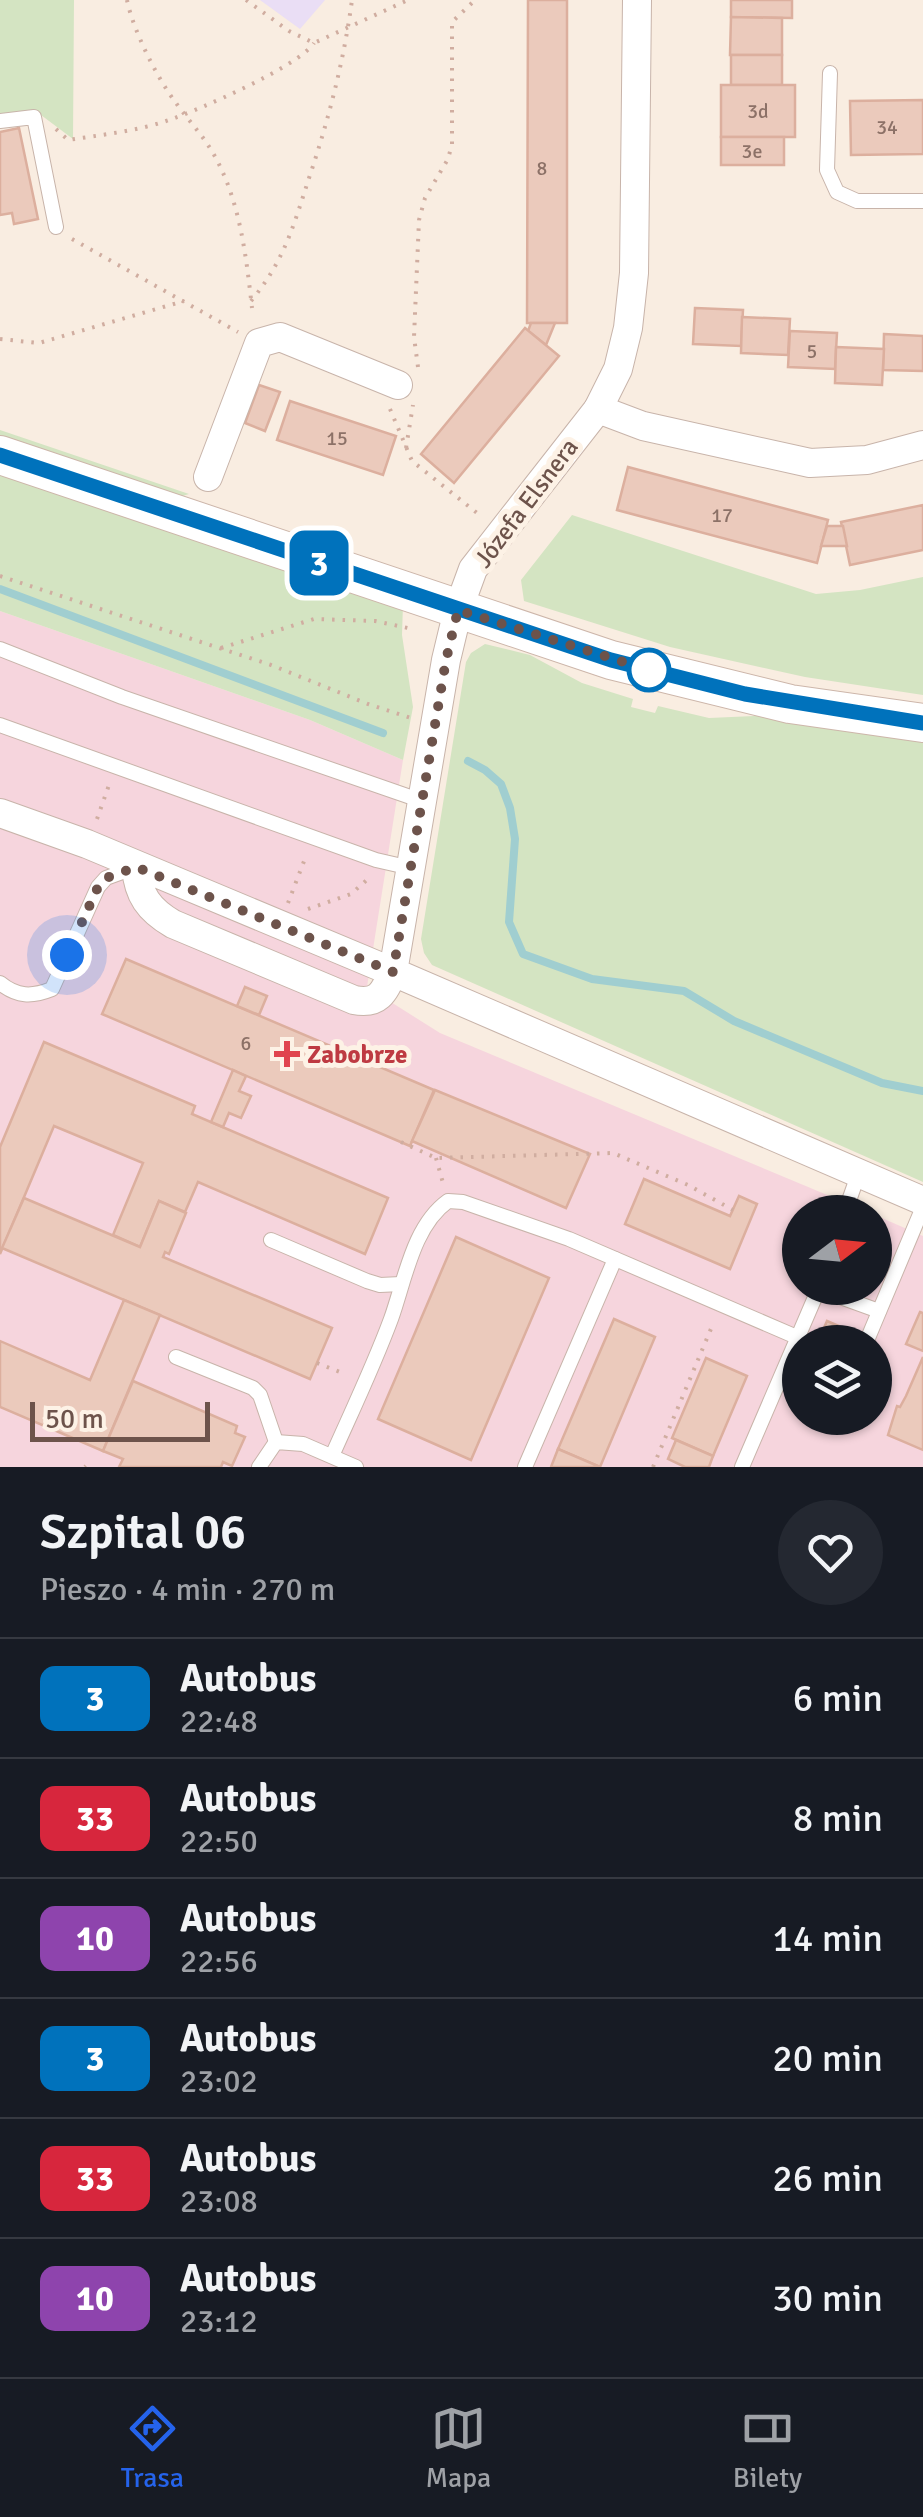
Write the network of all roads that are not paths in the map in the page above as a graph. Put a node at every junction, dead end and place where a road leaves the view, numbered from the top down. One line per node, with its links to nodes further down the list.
1 (637, 0): 7 (street, Józefa Elsnera)
2 (830, 73): 4 (lane)
3 (0, 121): 5 (lane)
4 (923, 202)
5 (56, 227)
6 (405, 389): 10 (street)
7 (598, 409): 8 (street); 11 (street, Józefa Elsnera)
8 (923, 445)
9 (0, 455): 11 (street)
10 (208, 477)
11 (458, 610): 13 (street); 15 (street, Józefa Elsnera)
12 (0, 649): 15 (lane)
13 (923, 723)
14 (0, 725): 18 (lane)
15 (423, 801): 18 (street, Józefa Elsnera)
16 (0, 812): 17 (street)
17 (136, 867): 19 (street); 19 (street); 20 (lane)
18 (411, 868): 19 (street, Józefa Elsnera)
19 (393, 972): 21 (street)
20 (0, 984)
21 (858, 1175): 22 (lane); 23 (street)
22 (851, 1195)
23 (923, 1204): 28 (lane)
24 (271, 1240): 26 (lane)
25 (615, 1259): 26 (lane); 30 (lane); 37 (lane)
26 (402, 1284): 34 (lane)
27 (862, 1305): 28 (lane)
28 (879, 1312): 29 (lane)
29 (874, 1325)
30 (782, 1331)
31 (176, 1357): 33 (lane)
32 (782, 1376): 38 (lane)
33 (276, 1442): 34 (lane); 35 (lane)
34 (332, 1456): 36 (lane)
35 (259, 1467)
36 (356, 1467)
37 (525, 1467)
38 (742, 1467)

